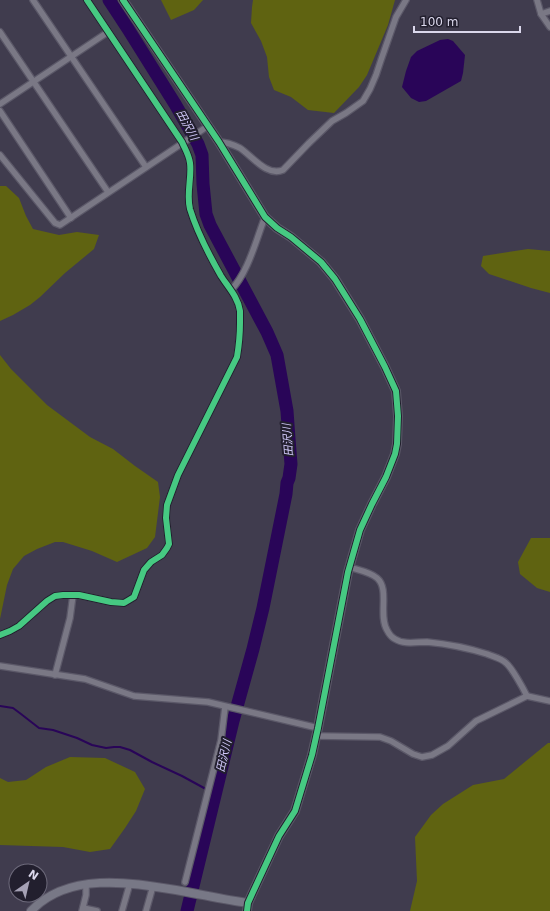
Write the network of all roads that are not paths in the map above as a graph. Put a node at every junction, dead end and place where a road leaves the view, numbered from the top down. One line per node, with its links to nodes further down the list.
1 (33, 0): 11 (street)
2 (87, 0): 10 (street)
3 (122, 0): 15 (street)
4 (406, 0): 17 (street)
5 (537, 0): 7 (street)
6 (550, 11): 7 (street)
7 (541, 14): 8 (street)
8 (550, 27)
9 (0, 32): 12 (street)
10 (108, 32): 11 (street); 16 (street)
11 (71, 57): 12 (street); 19 (street)
12 (34, 82): 13 (street); 20 (street)
13 (0, 104)
14 (0, 111): 22 (street)
15 (208, 126): 16 (street); 17 (street)
16 (182, 142): 19 (street); 23 (street)
17 (219, 142): 21 (street)
18 (0, 155): 22 (street)
19 (146, 167): 20 (street)
20 (108, 192): 22 (street)
21 (265, 217): 23 (street); 24 (street)
22 (71, 218)
23 (231, 290): 25 (street)
24 (349, 567): 29 (street); 32 (street)
25 (73, 595): 26 (street); 28 (street)
26 (0, 635)
27 (0, 666): 28 (street)
28 (55, 675): 31 (street)
29 (527, 696): 30 (street); 33 (street)
30 (550, 701)
31 (225, 707): 32 (street); 34 (street)
32 (318, 728): 33 (street)
33 (316, 736): 38 (street)
34 (184, 882)
35 (130, 883): 36 (street); 37 (street); 42 (street)
36 (86, 884): 39 (street); 40 (street)
37 (153, 886): 38 (street); 43 (street)
38 (248, 907)
39 (83, 910): 41 (street)
40 (31, 911)
41 (96, 911)
42 (122, 911)
43 (146, 911)

